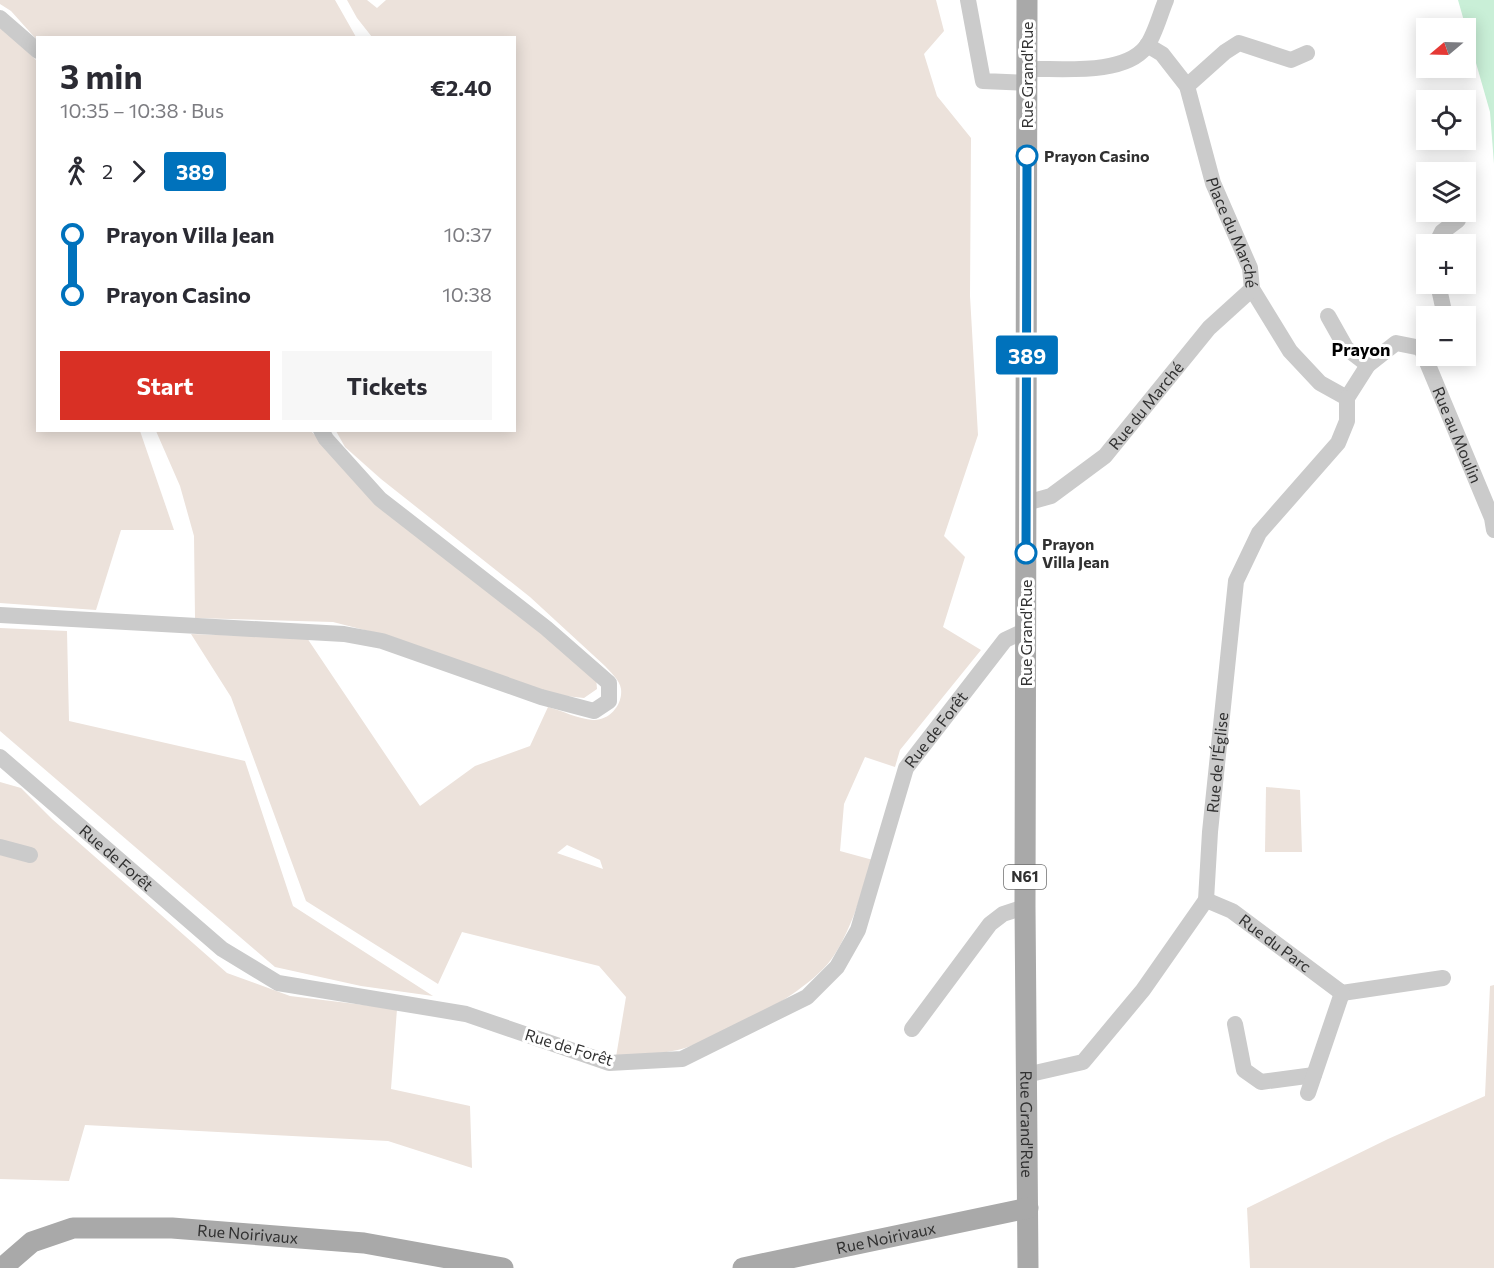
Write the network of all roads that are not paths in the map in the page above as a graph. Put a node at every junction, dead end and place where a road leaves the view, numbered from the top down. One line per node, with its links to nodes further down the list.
1 (968, 0): 8 (street)
2 (1027, 0): 8 (main road, Rue Grand'Rue / N61)
3 (1166, 0): 5 (street)
4 (0, 18): 6 (street)
5 (1147, 45): 8 (street); 9 (street, Place du Marché)
6 (36, 49)
7 (1307, 53): 9 (street)
8 (1027, 76): 19 (main road, Rue Grand'Rue / N61)
9 (1187, 86): 12 (street, Place du Marché)
10 (1455, 222): 11 (street)
11 (1441, 234)
12 (1256, 296): 17 (street, Place du Marché); 19 (street, Rue du Marché)
13 (1328, 316): 15 (street)
14 (1416, 344): 15 (street)
15 (1368, 365): 17 (street)
16 (1432, 366): 20 (street, Rue au Moulin)
17 (1347, 398): 26 (street, Rue de l'Église)
18 (322, 432): 21 (street)
19 (1026, 503): 22 (main road, Rue Grand'Rue / N61)
20 (1494, 530)
21 (0, 615)
22 (1026, 630): 23 (street, Rue de Forêt); 27 (main road, Rue Grand'Rue / N61)
23 (0, 757)
24 (0, 847): 25 (street)
25 (30, 855)
26 (1206, 900): 29 (street, Rue du Parc); 32 (street)
27 (1025, 907): 31 (street); 32 (main road, Rue Grand'Rue / N61)
28 (1443, 978): 29 (street)
29 (1342, 993): 33 (street)
30 (1235, 1024): 33 (street)
31 (912, 1029)
32 (1026, 1075): 35 (main road, Rue Grand'Rue / N61)
33 (1314, 1075): 34 (street)
34 (1308, 1093)
35 (1028, 1208): 38 (main road, Rue Noirivaux); 39 (main road, Rue Grand'Rue / N61)
36 (2, 1268): 37 (main road, Rue Noirivaux)
37 (503, 1268)
38 (743, 1268)
39 (1028, 1268)

